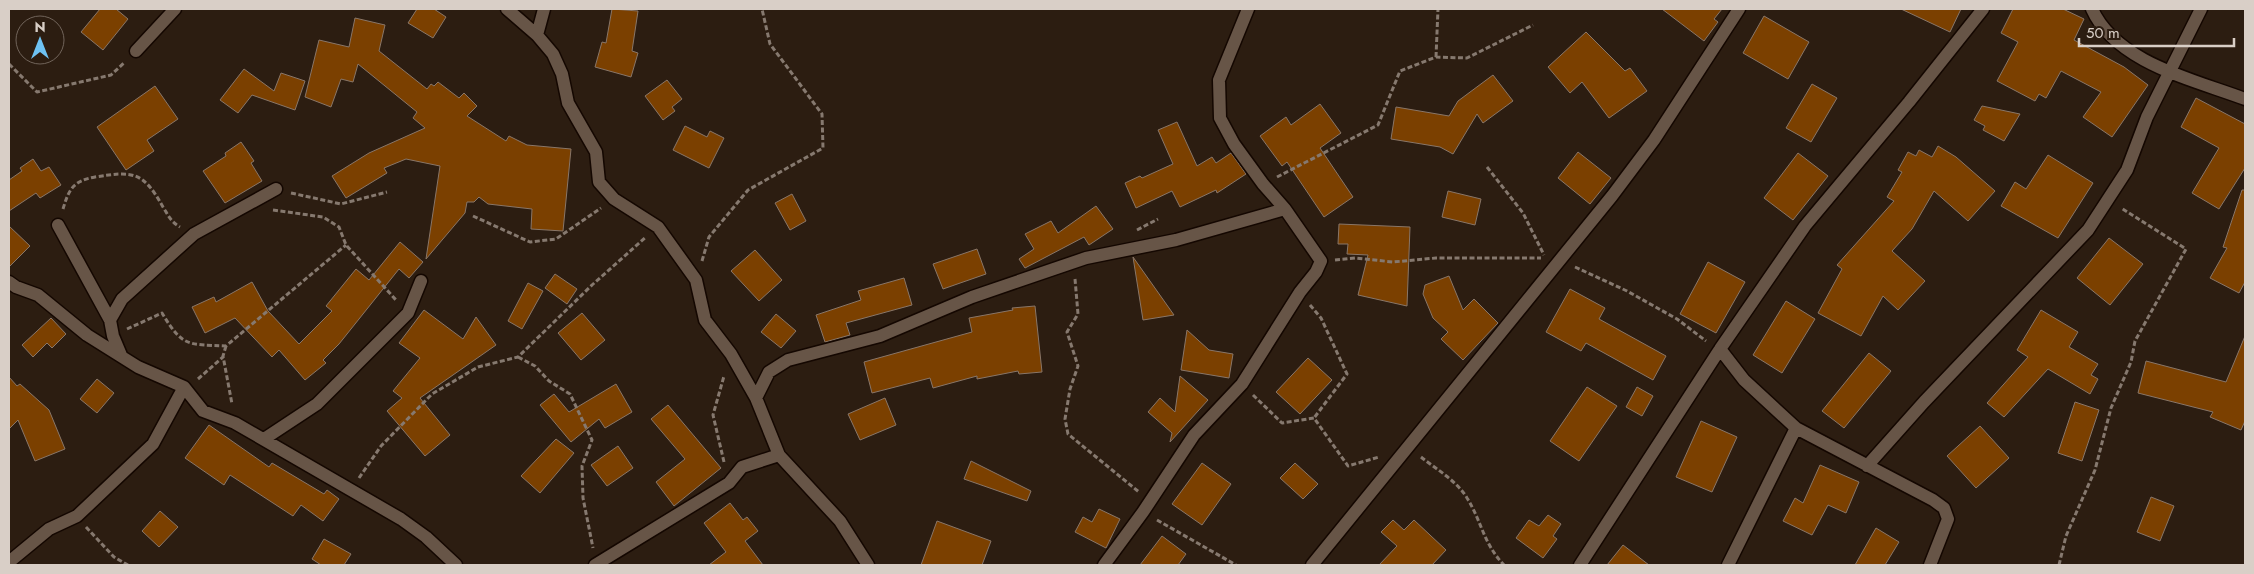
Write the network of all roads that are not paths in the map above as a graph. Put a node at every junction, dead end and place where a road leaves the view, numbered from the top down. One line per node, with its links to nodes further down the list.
1 (175, 9): 10 (street)
2 (507, 9): 9 (street)
3 (544, 9): 9 (street)
4 (1248, 9): 14 (street)
5 (1739, 9): 32 (street)
6 (1983, 9): 19 (street)
7 (2092, 9): 11 (street)
8 (2201, 9): 11 (street)
9 (537, 35): 22 (street)
10 (136, 50)
11 (2169, 70): 12 (street); 26 (street)
12 (2245, 99)
13 (276, 189): 18 (street)
14 (1285, 209): 22 (street); 31 (street)
15 (58, 225): 18 (street)
16 (421, 281): 24 (street)
17 (9, 282): 20 (street)
18 (110, 320): 20 (street)
19 (1720, 349): 23 (street); 33 (street)
20 (122, 355): 21 (street)
21 (184, 387): 24 (street); 27 (street)
22 (756, 398): 25 (street)
23 (1796, 428): 26 (street); 34 (street)
24 (264, 439): 28 (street)
25 (779, 455): 29 (street); 30 (street)
26 (1866, 466): 35 (street)
27 (9, 562)
28 (456, 565)
29 (596, 565)
30 (868, 565)
31 (1104, 565)
32 (1312, 565)
33 (1580, 565)
34 (1728, 565)
35 (1930, 565)

